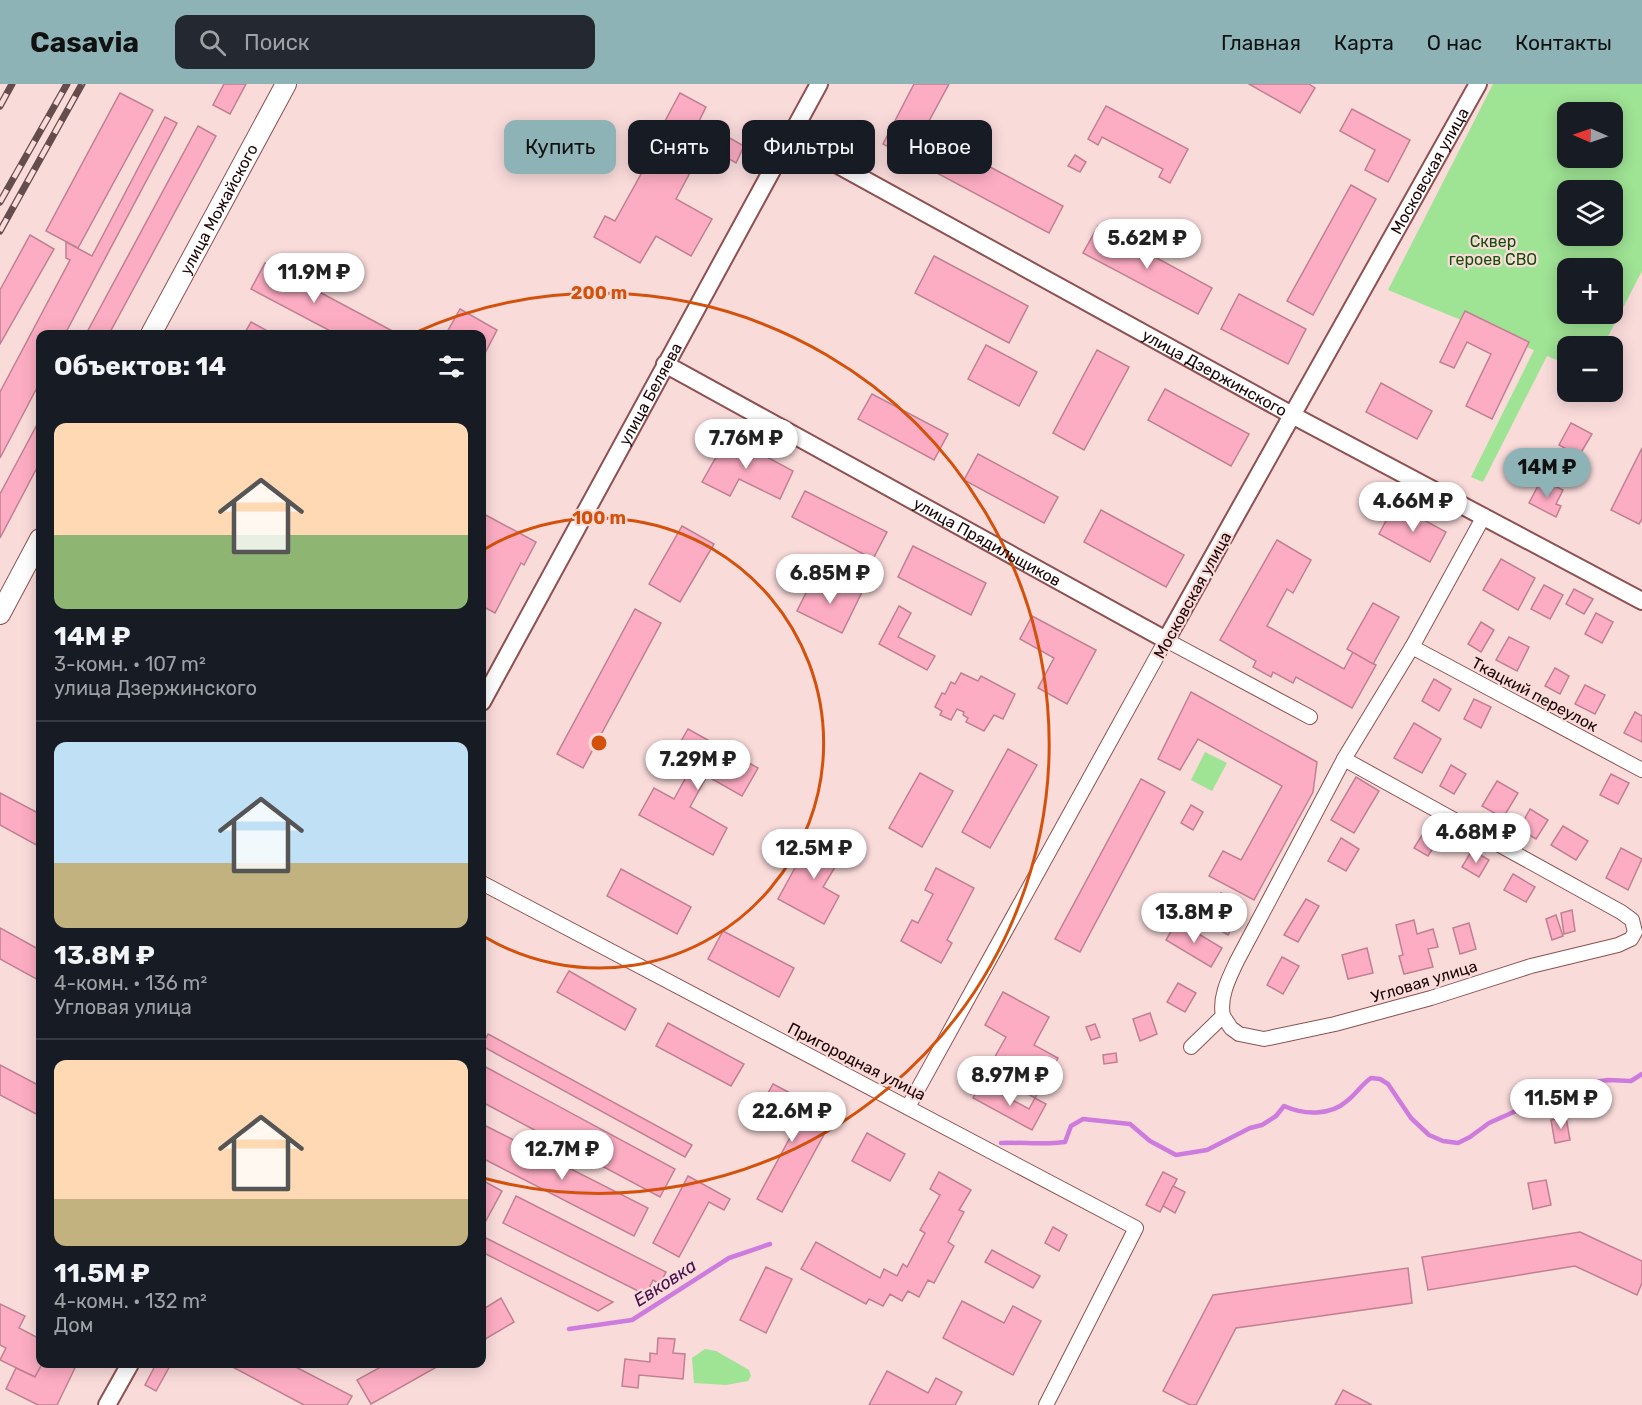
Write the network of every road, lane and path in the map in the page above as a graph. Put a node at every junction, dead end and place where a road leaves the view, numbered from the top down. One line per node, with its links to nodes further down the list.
1 (286, 84): 7 (main road, улица Можайского)
2 (819, 84): 4 (street, улица Беляева)
3 (1478, 84): 9 (street, Московская улица)
4 (799, 120)
5 (769, 174): 8 (street, улица Беляева)
6 (854, 174): 9 (street, улица Дзержинского)
7 (153, 330)
8 (665, 364): 14 (street, улица Прядильщиков); 16 (street, улица Беляева)
9 (1292, 415): 10 (street, улица Дзержинского); 14 (street, Московская улица)
10 (1484, 516): 12 (street, улица Дзержинского); 15 (street)
11 (36, 546): 13 (main road)
12 (1642, 601)
13 (0, 614)
14 (1167, 640): 17 (street, улица Прядильщиков); 23 (street, Московская улица)
15 (1412, 646): 18 (street); 19 (street, Ткацкий переулок)
16 (486, 695)
17 (1310, 717)
18 (1344, 759): 21 (street); 21 (street, Угловая улица)
19 (1642, 770)
20 (486, 885): 23 (street, Пригородная улица)
21 (1223, 1016): 22 (street)
22 (1191, 1047)
23 (908, 1107): 26 (street, Пригородная улица)
24 (128, 1368): 25 (street)
25 (108, 1405)
26 (1046, 1405)

